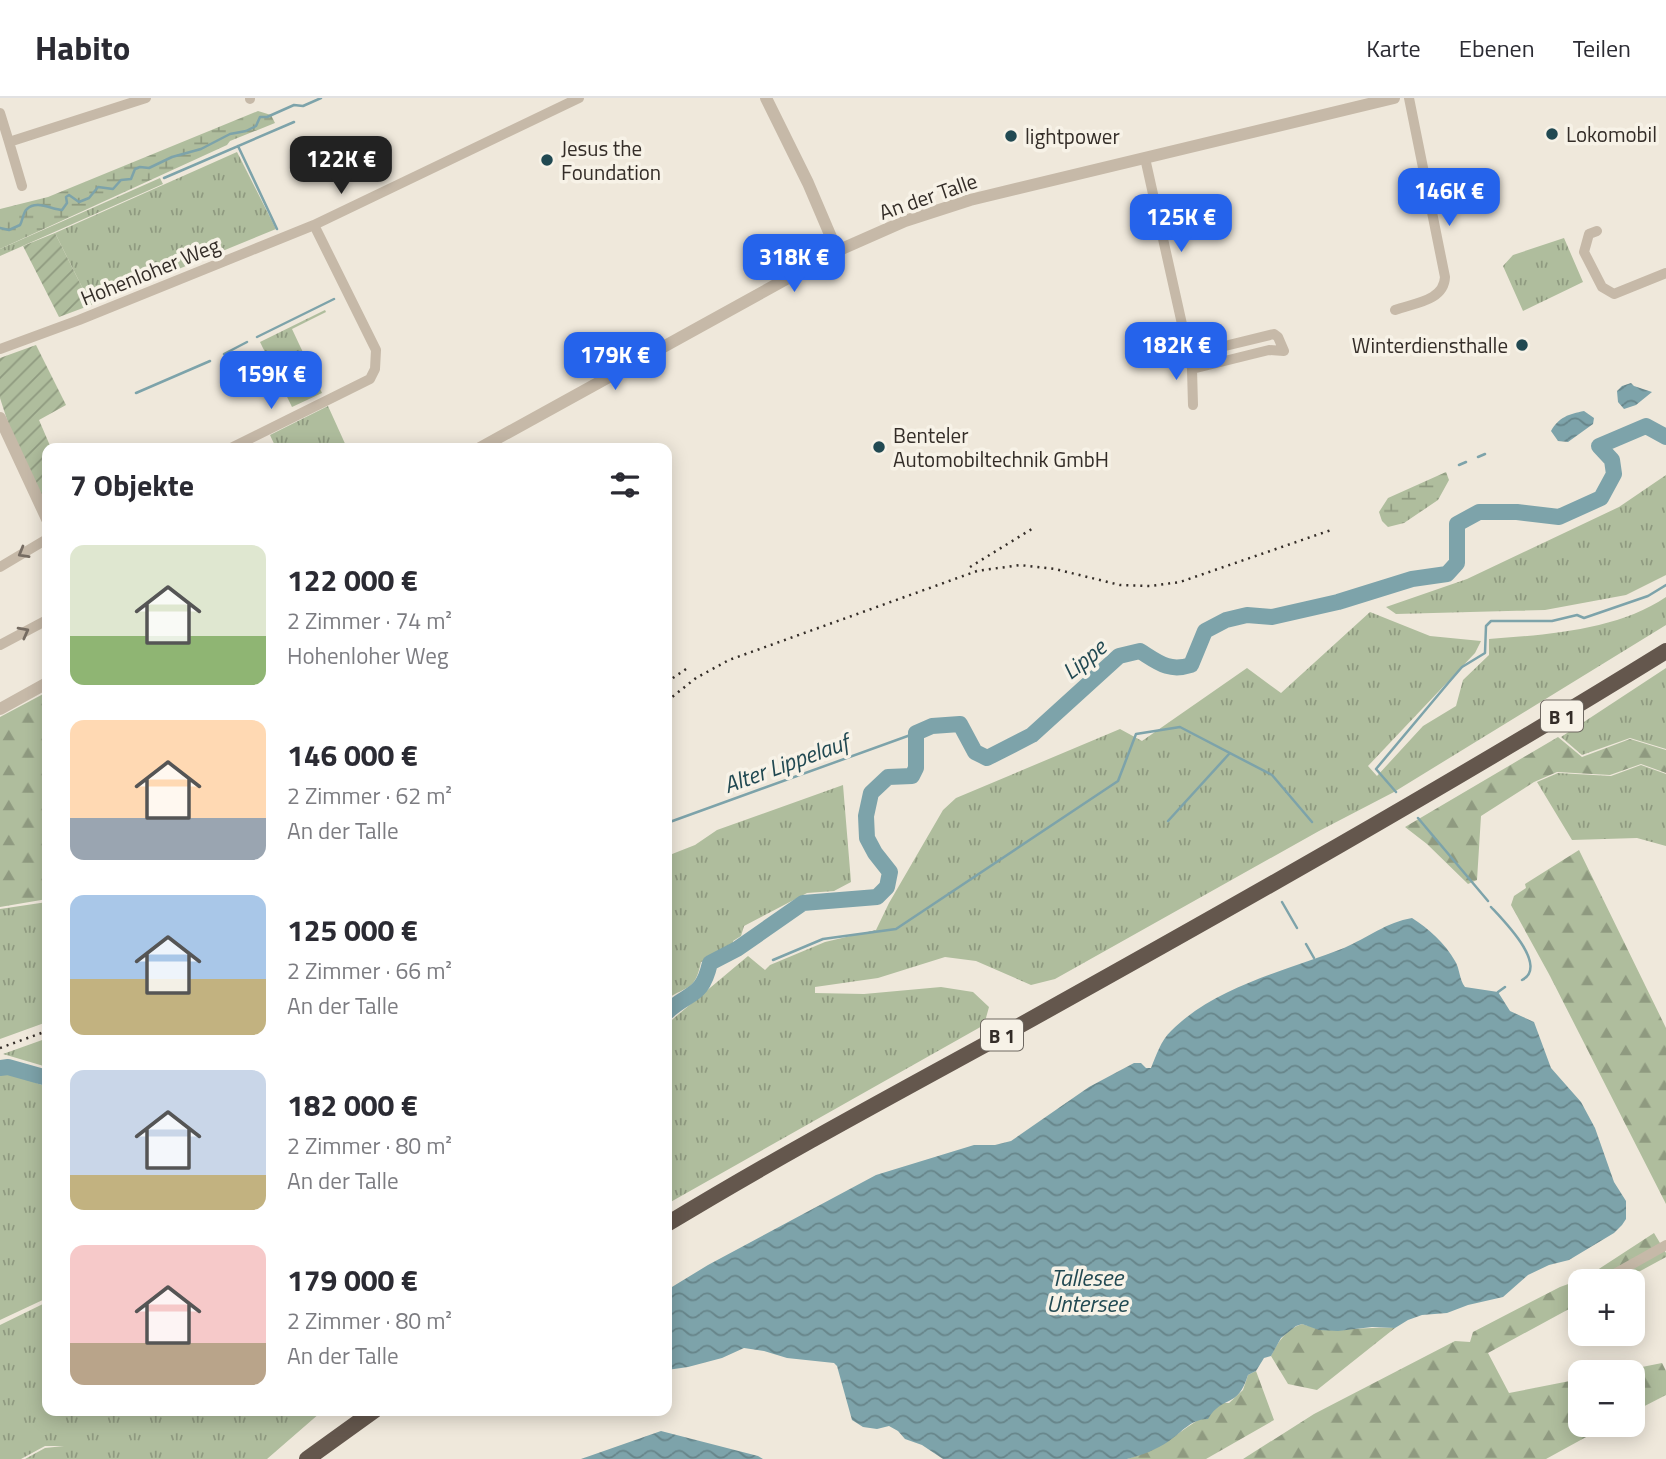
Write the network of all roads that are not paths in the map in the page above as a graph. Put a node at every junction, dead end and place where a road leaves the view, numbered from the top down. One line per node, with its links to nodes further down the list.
1 (146, 98): 6 (street)
2 (579, 98): 11 (street, Hohenloher Weg)
3 (766, 98): 13 (street)
4 (1394, 98): 9 (street, An der Talle)
5 (1409, 98): 15 (street)
6 (132, 100): 8 (street)
7 (0, 113): 8 (street)
8 (9, 142): 10 (street)
9 (1145, 158): 13 (street, An der Talle); 17 (street)
10 (22, 186)
11 (314, 225): 16 (street, Hohenloher Weg); 21 (street)
12 (1597, 231): 14 (street)
13 (837, 251): 22 (street, An der Talle)
14 (1666, 273)
15 (1395, 310)
16 (0, 349)
17 (1188, 355): 18 (street); 18 (street)
18 (1192, 369): 19 (street)
19 (1193, 405)
20 (0, 418): 23 (street)
21 (241, 443)
22 (489, 443)
23 (42, 508)
24 (42, 542): 25 (street, one-way to 25)
25 (0, 567)
26 (42, 623): 27 (street, one-way to 26)
27 (0, 645)
28 (1666, 651): 31 (highway, B 1)
29 (42, 686): 30 (street)
30 (0, 709)
31 (672, 1221)
32 (1666, 1245): 33 (street)
33 (1623, 1269)
34 (367, 1416): 35 (highway)
35 (307, 1459)

